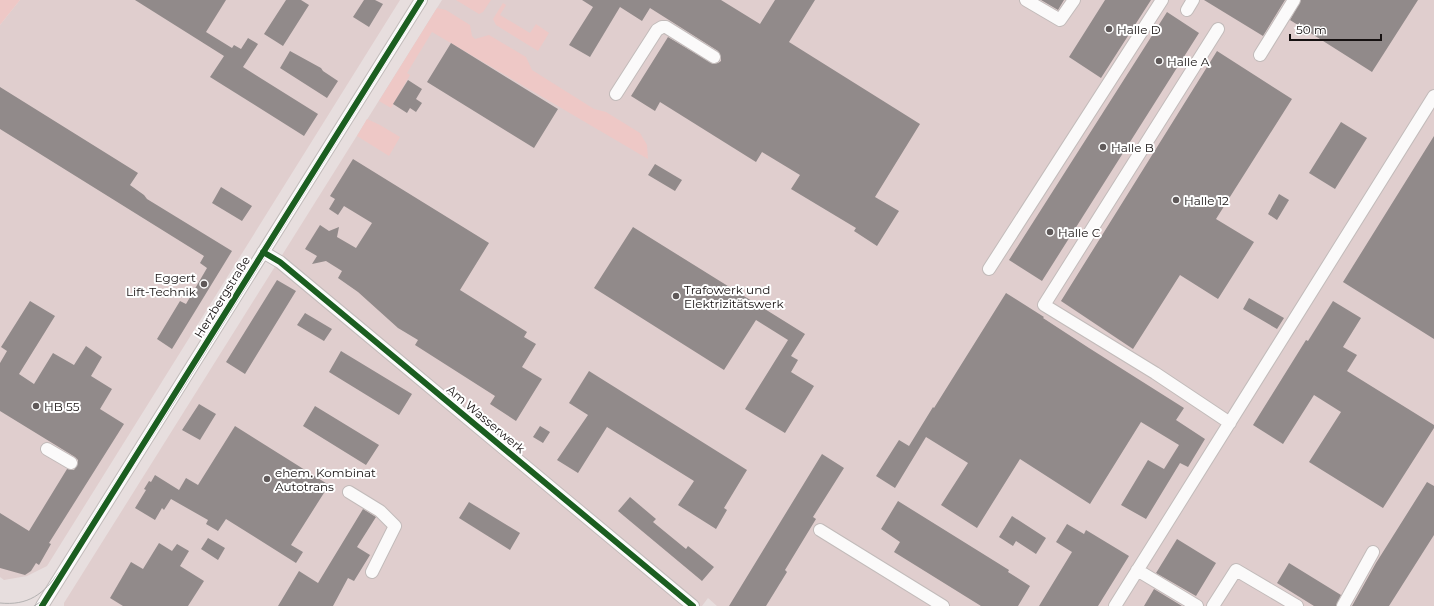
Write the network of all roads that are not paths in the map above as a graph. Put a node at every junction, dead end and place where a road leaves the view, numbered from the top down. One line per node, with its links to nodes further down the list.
1 (421, 0): 11 (street, Herzbergstraße)
2 (1026, 0): 3 (street)
3 (1074, 0)
4 (1162, 0): 12 (street)
5 (1294, 0): 7 (street)
6 (1218, 29): 13 (street)
7 (1260, 55)
8 (714, 57): 9 (street)
9 (616, 94)
10 (1434, 96): 13 (street)
11 (263, 252): 22 (street, Herzbergstraße); 23 (street, Am Wasserwerk)
12 (988, 269)
13 (1230, 423): 19 (street)
14 (47, 449): 15 (street)
15 (71, 463)
16 (349, 492): 20 (street)
17 (820, 530): 24 (street)
18 (1373, 552): 29 (street)
19 (1137, 570): 25 (street); 26 (street)
20 (372, 572)
21 (1277, 601): 27 (street); 28 (street)
22 (42, 606)
23 (693, 606)
24 (943, 606)
25 (1115, 606)
26 (1197, 606)
27 (1213, 606)
28 (1297, 606)
29 (1343, 606)

